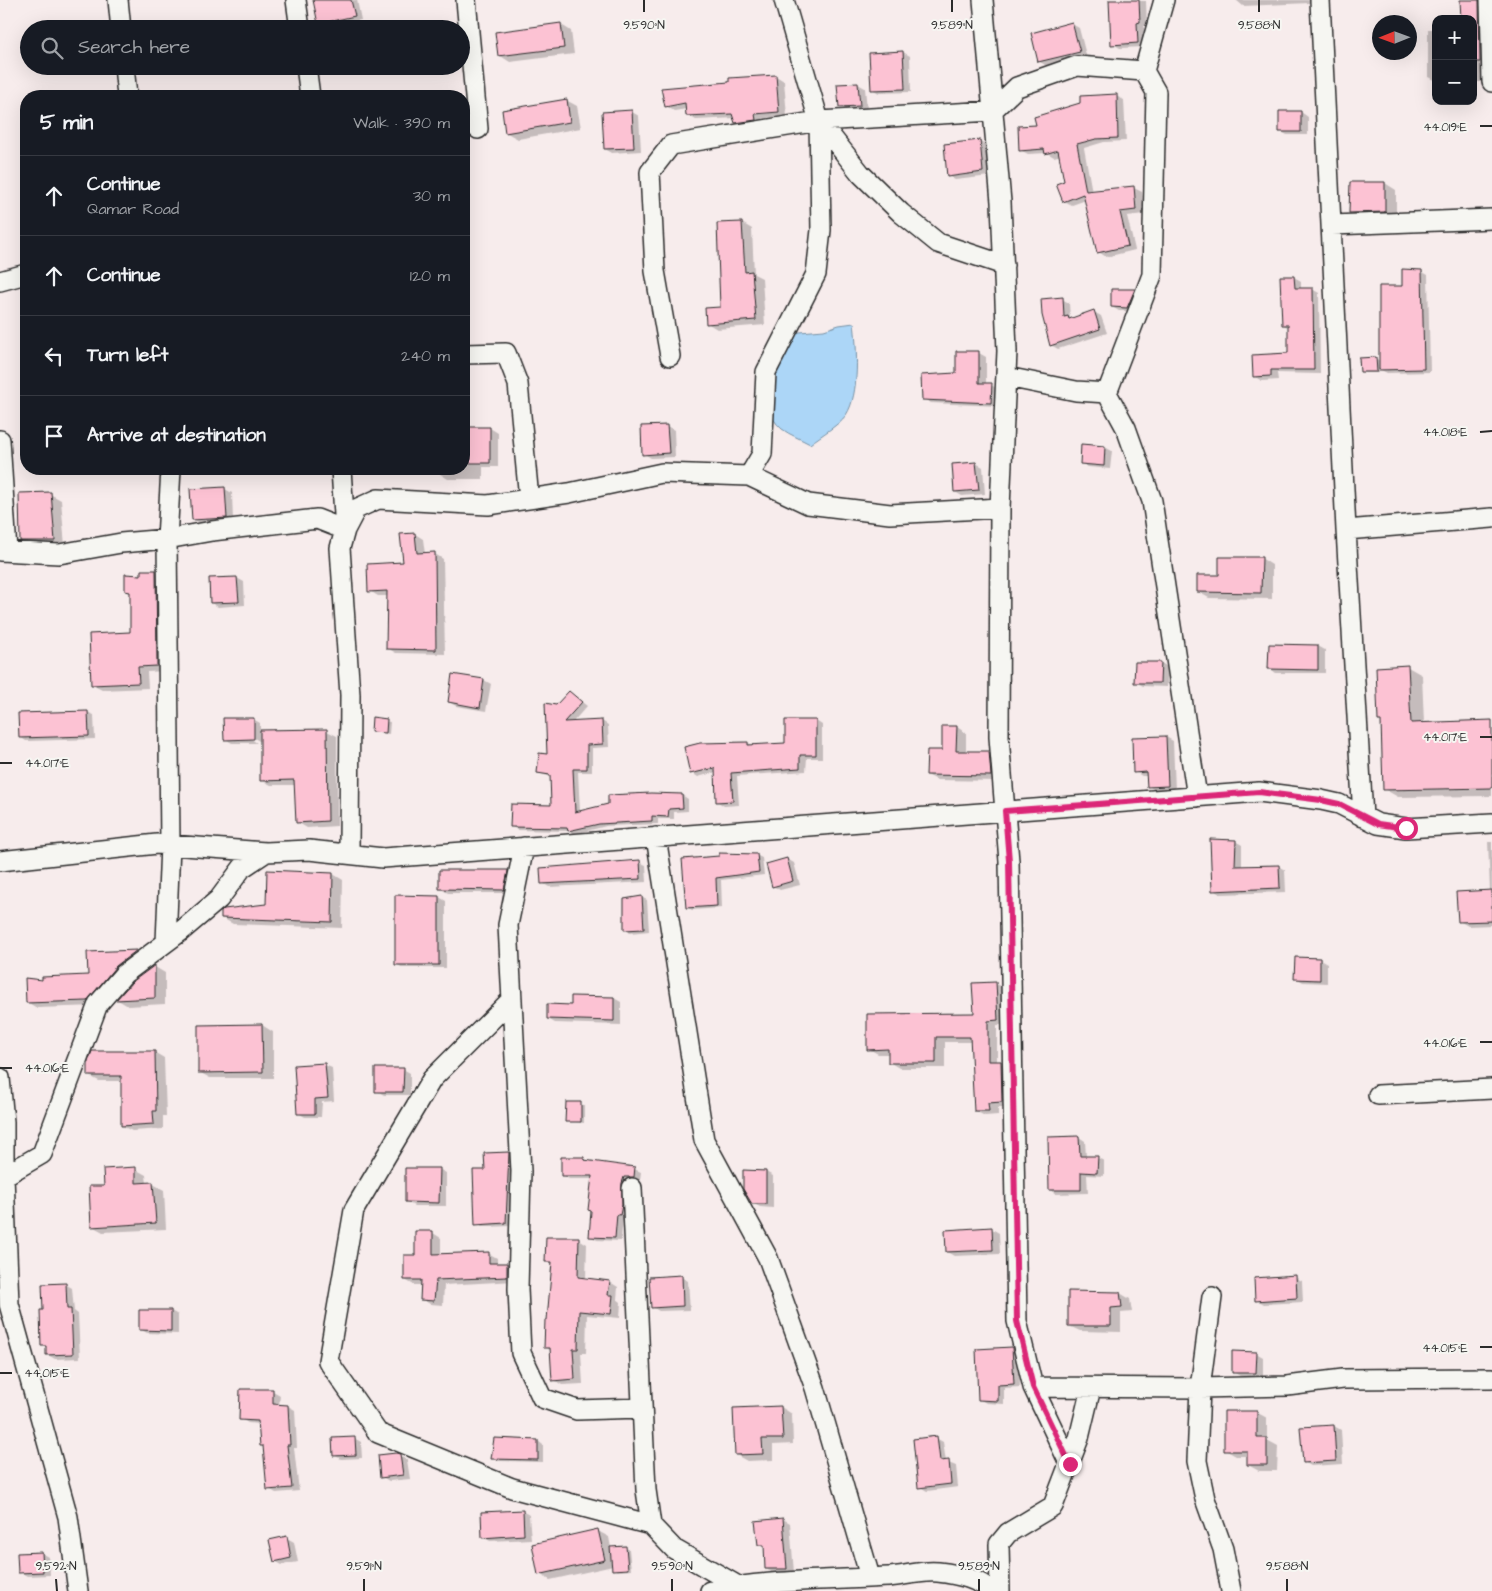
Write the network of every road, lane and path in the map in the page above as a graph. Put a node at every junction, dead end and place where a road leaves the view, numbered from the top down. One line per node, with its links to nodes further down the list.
1 (118, 0): 9 (street)
2 (296, 0): 10 (street)
3 (466, 0): 11 (street)
4 (784, 0): 20 (street)
5 (983, 0): 19 (street)
6 (1164, 0): 13 (street)
7 (1320, 0): 23 (street)
8 (1490, 0): 16 (street)
9 (120, 20)
10 (299, 20)
11 (468, 20)
12 (470, 43): 21 (street)
13 (1144, 71): 19 (street); 30 (street)
14 (125, 75): 17 (street)
15 (307, 75): 18 (street)
16 (1492, 82)
17 (126, 90)
18 (309, 90)
19 (992, 111): 20 (street); 24 (street)
20 (819, 121): 24 (street); 28 (street); 34 (street)
21 (478, 129)
22 (1492, 219): 23 (street)
23 (1332, 226): 39 (street)
24 (1004, 265): 29 (street)
25 (20, 276): 26 (street)
26 (0, 281)
27 (470, 354): 35 (street)
28 (670, 356)
29 (1007, 377): 30 (street); 36 (street)
30 (1107, 393): 42 (street)
31 (0, 440): 41 (street)
32 (171, 475): 40 (street)
33 (341, 475): 38 (street)
34 (749, 476): 35 (street); 36 (street)
35 (529, 499): 38 (street)
36 (1000, 508): 43 (street)
37 (1492, 518): 39 (street)
38 (345, 530): 40 (street); 50 (street)
39 (1346, 530): 44 (street)
40 (168, 539): 41 (street); 47 (street)
41 (3, 551)
42 (1197, 797): 43 (street); 44 (street)
43 (1005, 811): 46 (street); 61 (street)
44 (1364, 816): 45 (street)
45 (1492, 823)
46 (656, 837): 48 (street); 67 (street)
47 (170, 845): 49 (street); 51 (street); 52 (street)
48 (524, 847): 50 (street); 53 (street)
49 (266, 852): 50 (street); 52 (street)
50 (349, 854)
51 (0, 860)
52 (166, 942): 57 (street)
53 (511, 1000): 64 (street); 66 (street)
54 (0, 1078): 57 (street)
55 (1492, 1089): 56 (street)
56 (1378, 1095)
57 (4, 1176): 69 (street)
58 (632, 1188): 64 (street)
59 (1212, 1297): 63 (street)
60 (1492, 1378): 63 (street)
61 (1033, 1387): 62 (street); 65 (street)
62 (1091, 1388): 63 (street); 65 (street)
63 (1200, 1388): 73 (street)
64 (641, 1408): 66 (street)
65 (1070, 1464): 72 (street)
66 (651, 1525): 68 (street)
67 (879, 1582): 68 (street); 71 (street)
68 (738, 1586): 70 (street)
69 (78, 1591)
70 (710, 1591)
71 (991, 1591)
72 (1000, 1591)
73 (1231, 1591)

